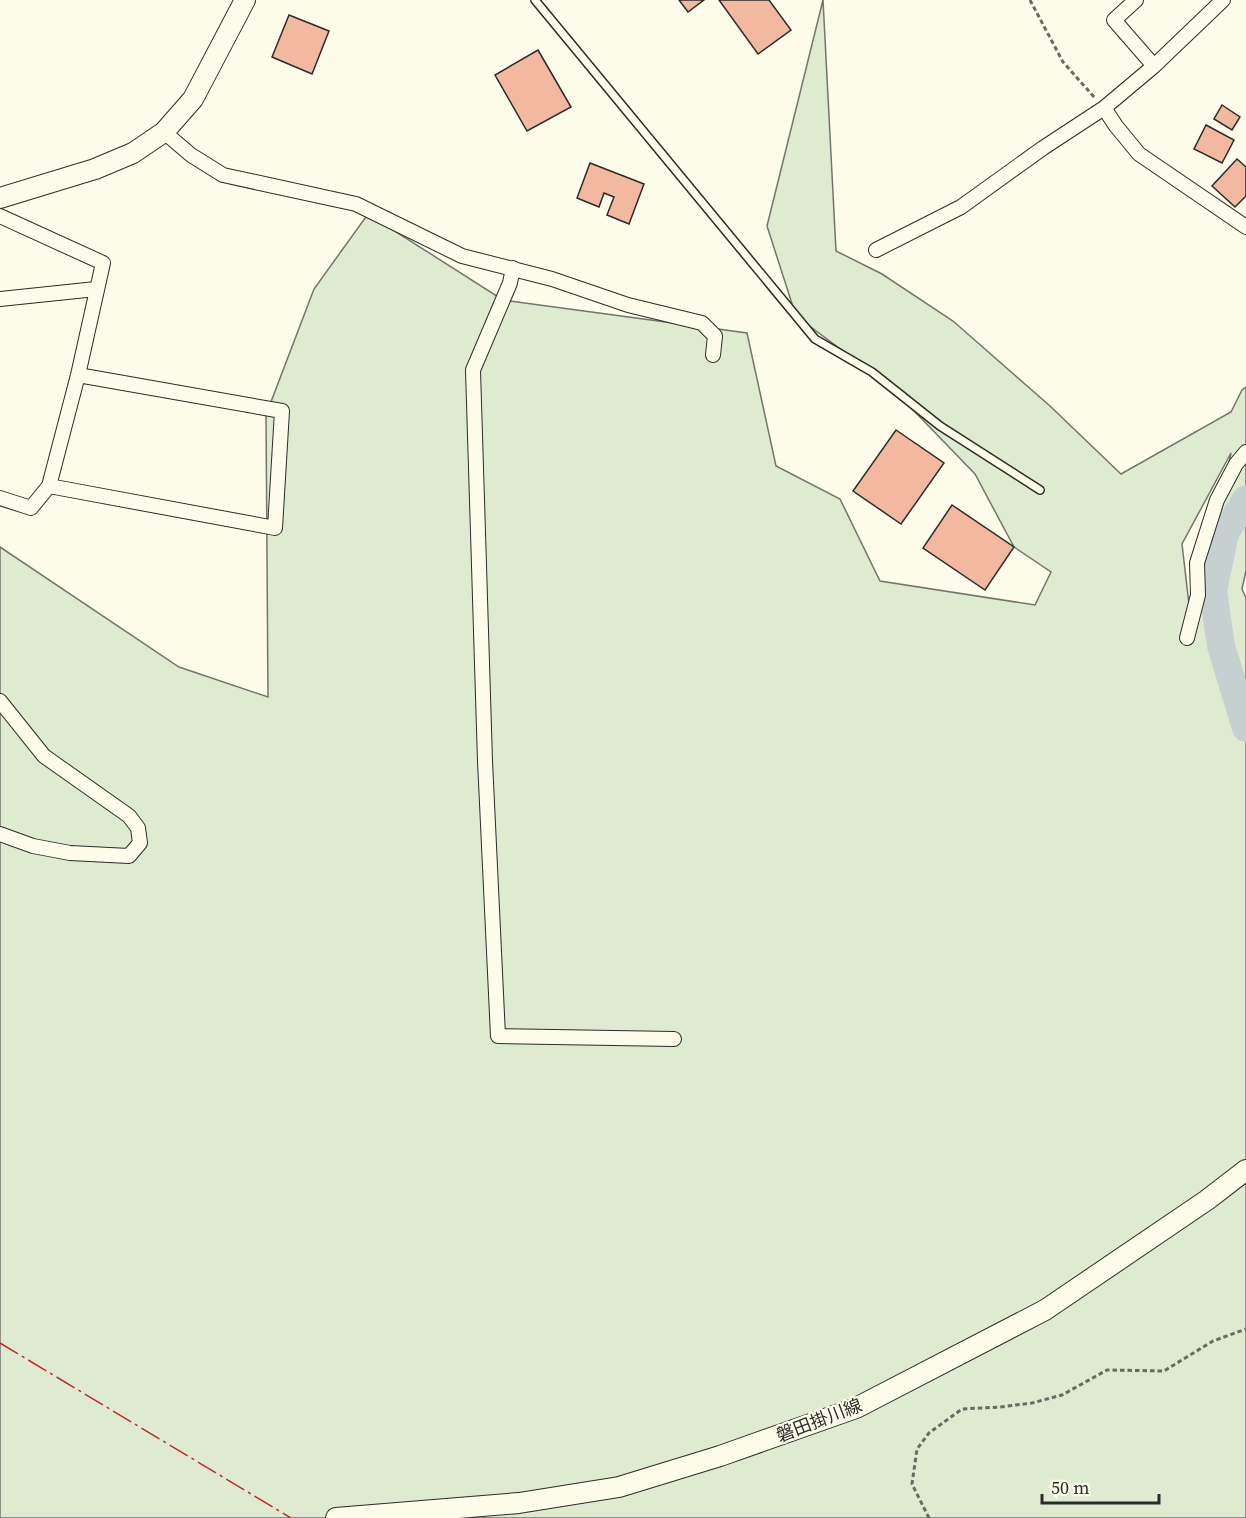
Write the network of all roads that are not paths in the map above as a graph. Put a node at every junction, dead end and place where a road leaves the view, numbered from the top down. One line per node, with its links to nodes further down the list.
1 (245, 0): 7 (main road)
2 (535, 0): 19 (lane)
3 (1136, 0): 5 (street)
4 (1223, 0): 5 (street)
5 (1154, 66): 6 (street)
6 (1104, 108): 10 (street); 11 (street)
7 (164, 132): 8 (main road); 12 (street)
8 (0, 198)
9 (0, 216): 13 (street)
10 (1244, 219)
11 (876, 250)
12 (513, 268): 15 (street); 24 (street)
13 (96, 289): 14 (street); 16 (street)
14 (0, 299)
15 (713, 355)
16 (78, 375): 18 (street); 18 (street)
17 (1246, 452): 21 (street)
18 (49, 486): 20 (street)
19 (1040, 490)
20 (0, 498)
21 (1187, 638)
22 (0, 701): 23 (street)
23 (0, 834)
24 (674, 1039)
25 (1246, 1170): 26 (main road, 磐田掛川線)
26 (336, 1518)

